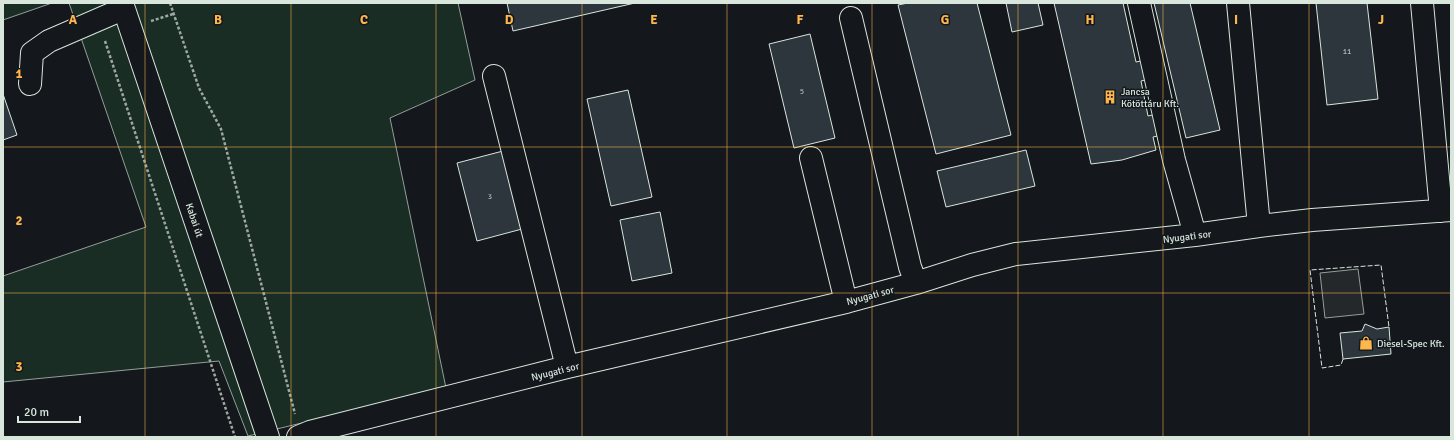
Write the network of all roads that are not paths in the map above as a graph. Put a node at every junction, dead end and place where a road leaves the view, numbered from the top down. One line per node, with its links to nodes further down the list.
1 (1139, 3): 11 (street)
2 (1238, 3): 10 (street)
3 (1422, 3): 9 (street)
4 (122, 6): 7 (street); 15 (street, Kabai út)
5 (851, 18): 12 (street)
6 (494, 76): 14 (street)
7 (30, 84)
8 (812, 158): 13 (street)
9 (1446, 211): 10 (street, Nyugati sor)
10 (1259, 226): 11 (street, Nyugati sor)
11 (1195, 235): 12 (street, Nyugati sor)
12 (916, 283): 13 (street, Nyugati sor)
13 (846, 302): 14 (street, Nyugati sor)
14 (567, 368): 16 (street, Nyugati sor)
15 (268, 437)
16 (299, 437)

